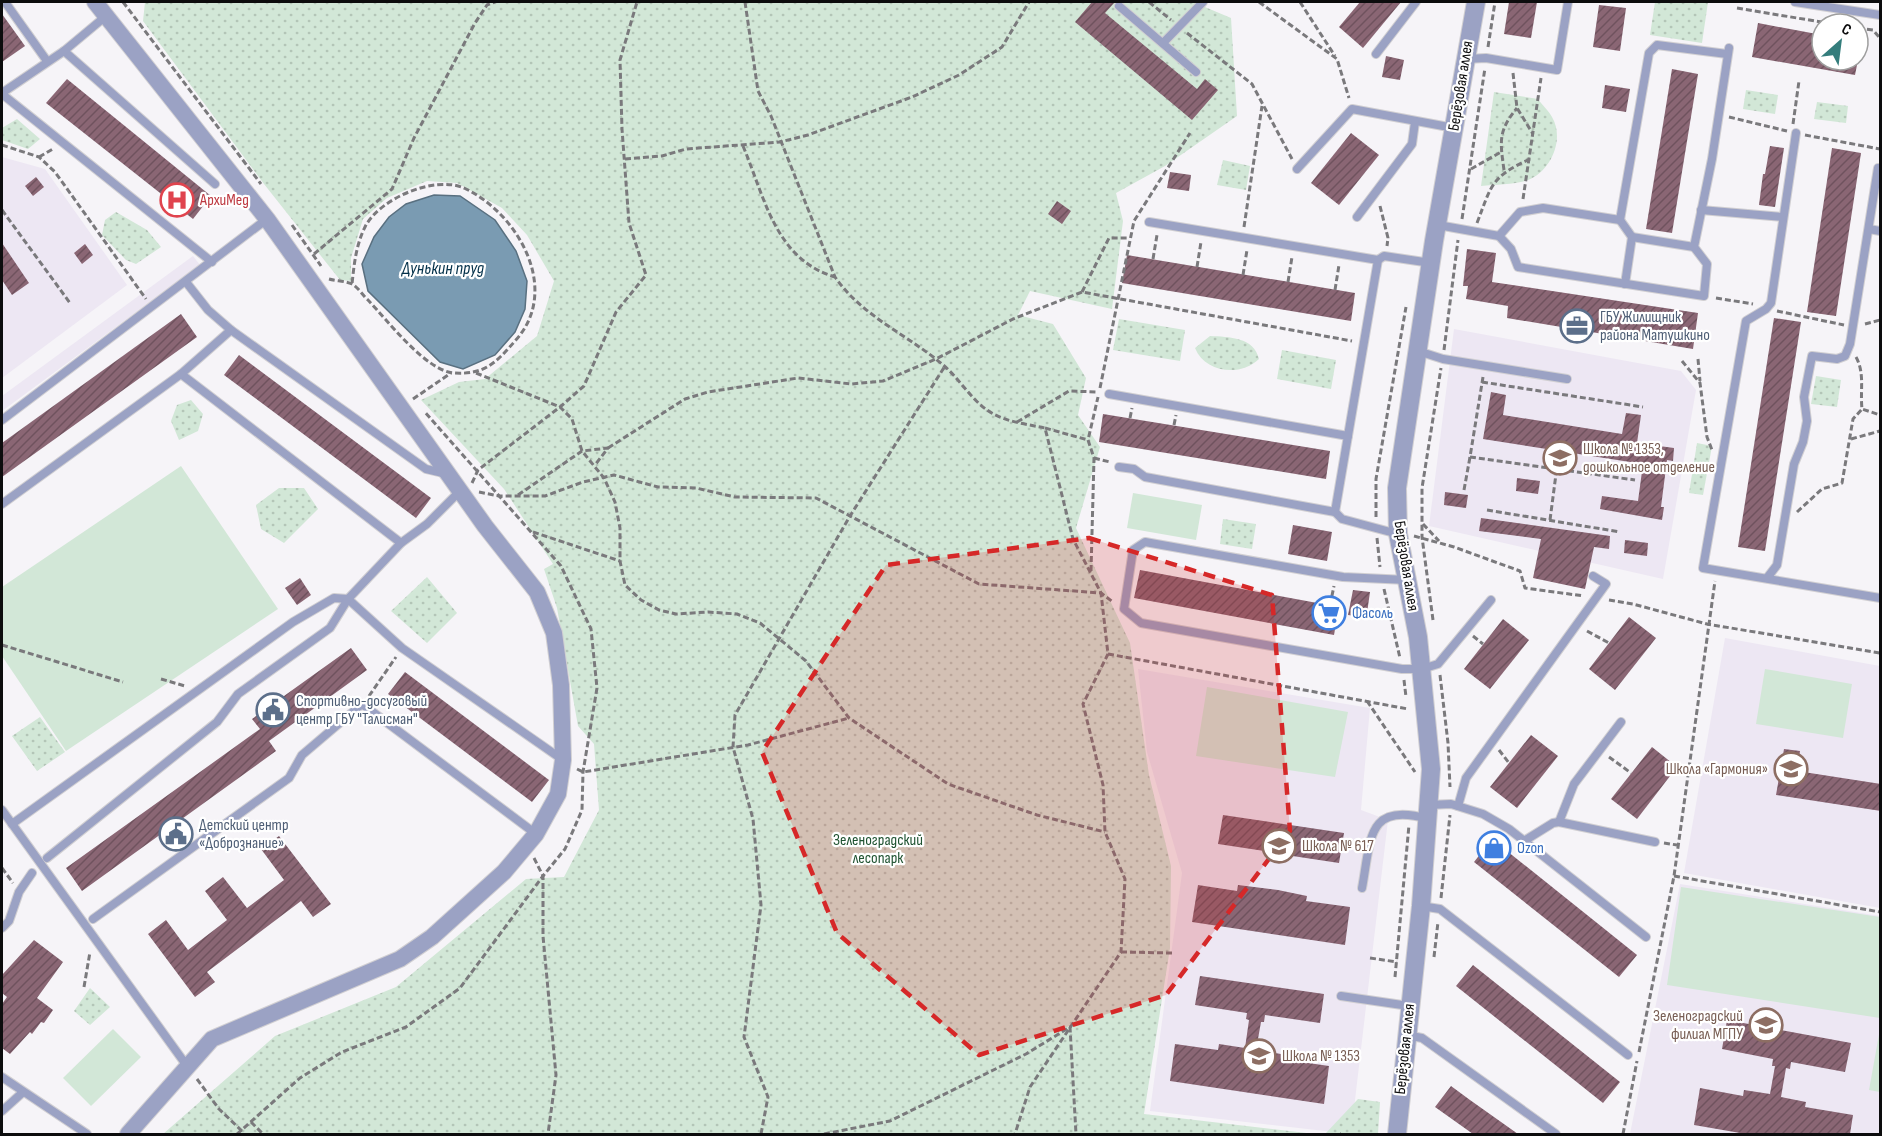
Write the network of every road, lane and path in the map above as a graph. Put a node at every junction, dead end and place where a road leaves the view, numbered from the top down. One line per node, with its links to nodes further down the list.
1 (95, 2): 20 (street)
2 (123, 2): 55 (path)
3 (495, 2): 56 (path)
4 (637, 2): 48 (path)
5 (745, 2): 42 (path)
6 (1029, 2): 42 (path)
7 (1149, 2): 22 (path)
8 (1203, 2): 22 (lane)
9 (1258, 2): 27 (path)
10 (1300, 2): 27 (path)
11 (1416, 2): 25 (lane)
12 (1476, 2): 28 (street, Берёзовая аллея)
13 (1495, 2): 26 (path)
14 (1568, 2): 31 (lane)
15 (1795, 2): 19 (lane)
16 (5, 5): 29 (lane)
17 (1119, 6): 23 (lane)
18 (1737, 8): 21 (path)
19 (1881, 15)
20 (106, 16): 24 (lane); 64 (street)
21 (1810, 20)
22 (1180, 28): 23 (lane); 35 (path)
23 (1163, 43): 32 (lane)
24 (64, 51): 29 (lane); 54 (lane)
25 (1376, 54)
26 (1486, 58): 28 (lane); 30 (lane); 52 (path)
27 (1337, 59): 37 (path)
28 (1465, 59): 39 (street, Берёзовая аллея)
29 (47, 61): 34 (lane)
30 (1513, 63): 31 (lane); 36 (path)
31 (1542, 68): 41 (path)
32 (1196, 72)
33 (1799, 81): 40 (path)
34 (2, 94): 43 (lane)
35 (1263, 104): 50 (path); 78 (path)
36 (1517, 108): 41 (path); 46 (path)
37 (1352, 109): 38 (lane); 50 (lane)
38 (1415, 122): 39 (lane); 57 (lane)
39 (1455, 128): 69 (street, Берёзовая аллея)
40 (1796, 133): 63 (lane)
41 (1533, 134): 49 (path)
42 (780, 141): 45 (path); 89 (path)
43 (62, 143): 47 (path); 85 (lane)
44 (2, 145): 47 (path)
45 (743, 146): 48 (path); 89 (path)
46 (1501, 152): 52 (path); 53 (path)
47 (39, 157): 100 (path)
48 (625, 159): 123 (path)
49 (1530, 159): 53 (path); 61 (path)
50 (1297, 168)
51 (1878, 168): 71 (lane)
52 (1471, 169): 70 (path)
53 (1504, 171): 73 (path)
54 (215, 184)
55 (263, 186)
56 (392, 189): 58 (path); 81 (path)
57 (1377, 191): 62 (lane); 83 (path)
58 (391, 200): 93 (path); 114 (path)
59 (2, 210): 99 (path)
60 (1701, 210): 63 (lane); 65 (lane); 80 (lane)
61 (1520, 212): 65 (lane); 75 (lane)
62 (1357, 217)
63 (1782, 217): 141 (lane)
64 (267, 219): 85 (lane); 145 (street)
65 (1620, 220): 76 (lane)
66 (1149, 222): 68 (lane)
67 (291, 223): 81 (path)
68 (1159, 224): 72 (lane); 84 (path)
69 (1438, 225): 70 (lane); 86 (street, Берёзовая аллея)
70 (1460, 228): 73 (lane); 108 (path)
71 (1869, 229): 74 (lane); 105 (lane)
72 (1203, 231): 78 (lane); 87 (path)
73 (1474, 231): 75 (lane)
74 (1881, 231)
75 (1499, 236): 94 (lane)
76 (1632, 237): 80 (lane); 94 (lane)
77 (1129, 238): 97 (path)
78 (1246, 238): 79 (lane); 88 (path)
79 (1294, 246): 82 (lane); 92 (path)
80 (1694, 247): 94 (lane)
81 (314, 254): 90 (path)
82 (1341, 254): 83 (lane); 96 (path)
83 (1381, 258): 86 (lane); 104 (lane)
84 (1153, 260)
85 (212, 262): 91 (lane)
86 (1431, 263): 106 (street, Берёзовая аллея)
87 (1197, 267)
88 (1243, 274)
89 (835, 277): 107 (path)
90 (329, 279): 93 (path); 95 (path)
91 (186, 282): 100 (lane); 103 (lane)
92 (1288, 282)
93 (352, 284): 113 (path)
94 (1624, 284)
95 (336, 289)
96 (1335, 290)
97 (1082, 292): 98 (path); 107 (path)
98 (1117, 300): 104 (path); 120 (path)
99 (70, 303)
100 (152, 307): 127 (lane)
101 (1881, 320): 102 (path)
102 (1869, 322)
103 (231, 330): 115 (lane); 145 (lane)
104 (1363, 343): 131 (lane)
105 (1850, 344): 125 (path); 158 (lane)
106 (1418, 351): 108 (lane); 161 (street, Берёзовая аллея)
107 (936, 359): 111 (path); 134 (path)
108 (1443, 359): 112 (lane); 157 (path)
109 (1698, 359): 118 (path)
110 (1682, 361): 118 (path)
111 (945, 366): 128 (path); 155 (path)
112 (1485, 366): 116 (lane); 117 (path)
113 (451, 373): 114 (path); 122 (path)
114 (476, 373): 123 (path)
115 (182, 374): 152 (lane); 163 (lane)
116 (1567, 379)
117 (1482, 382): 124 (path); 137 (path)
118 (1701, 383): 141 (path)
119 (406, 391): 122 (path)
120 (1099, 392): 128 (path); 133 (path)
121 (1109, 394): 131 (lane)
122 (413, 399): 144 (path)
123 (560, 407): 135 (path); 144 (path)
124 (1643, 407)
125 (1862, 409): 126 (path); 132 (path)
126 (1881, 415)
127 (2, 420)
128 (1016, 423): 129 (path)
129 (1045, 428): 133 (path); 167 (path)
130 (1880, 432): 132 (path)
131 (1348, 436): 154 (lane)
132 (1850, 439): 158 (path)
133 (1088, 440): 138 (path)
134 (608, 448): 135 (path); 140 (path)
135 (582, 451): 140 (path); 151 (path)
136 (1559, 451): 143 (path)
137 (1470, 457): 143 (path); 148 (path)
138 (1094, 458): 139 (path); 167 (path)
139 (1110, 462)
140 (595, 466): 146 (path)
141 (1721, 466): 166 (lane)
142 (1119, 467): 154 (lane)
143 (1557, 469): 147 (path); 156 (path)
144 (478, 470): 150 (path); 150 (path)
145 (448, 474): 149 (street)
146 (604, 477): 151 (path); 155 (path); 165 (path)
147 (1635, 480)
148 (1464, 490)
149 (460, 491): 163 (lane); 200 (street)
150 (499, 496): 151 (path); 159 (path)
151 (517, 496)
152 (2, 504)
153 (1486, 510): 156 (path)
154 (1335, 512): 161 (lane)
155 (850, 516): 172 (path); 182 (path)
156 (1550, 520): 160 (path)
157 (1422, 522): 162 (path); 164 (path)
158 (1783, 526): 170 (lane)
159 (531, 531): 165 (path); 202 (path)
160 (1620, 532)
161 (1398, 534): 171 (street, Берёзовая аллея)
162 (1422, 537): 164 (path); 181 (path)
163 (401, 543): 175 (lane)
164 (1440, 543): 173 (path)
165 (620, 561): 182 (path)
166 (1716, 571): 170 (lane); 180 (path)
167 (1091, 574): 172 (path)
168 (1336, 576): 171 (lane); 177 (path); 178 (lane)
169 (1593, 576): 173 (lane)
170 (1767, 578): 174 (lane)
171 (1407, 580): 188 (street, Берёзовая аллея)
172 (1101, 594): 178 (path); 187 (path)
173 (1597, 598): 179 (lane); 180 (path)
174 (1881, 598)
175 (348, 599): 185 (lane); 191 (lane); 214 (lane)
176 (1491, 600): 188 (lane)
177 (1330, 605)
178 (1124, 609): 188 (lane)
179 (1575, 624): 183 (path); 197 (lane)
180 (1707, 624): 186 (path); 218 (path)
181 (1434, 629)
182 (781, 638): 195 (path); 198 (path)
183 (1609, 643)
184 (2, 645): 190 (path)
185 (402, 648): 193 (path); 200 (lane)
186 (1881, 653)
187 (1108, 654): 192 (path); 210 (path)
188 (1430, 666): 205 (path); 207 (street, Берёзовая аллея)
189 (161, 679): 191 (path)
190 (123, 682)
191 (197, 690): 209 (lane)
192 (1367, 701): 194 (path); 203 (path)
193 (362, 704): 211 (lane); 224 (lane)
194 (1408, 709)
195 (849, 718): 198 (path); 210 (path)
196 (1621, 722): 199 (lane)
197 (1492, 743): 201 (path); 205 (lane)
198 (733, 747): 202 (path); 250 (path)
199 (1600, 750): 204 (path); 208 (lane)
200 (563, 760): 202 (path); 211 (street)
201 (1509, 763)
202 (583, 772): 217 (path)
203 (1415, 772)
204 (1631, 773)
205 (1454, 805): 207 (lane); 212 (lane); 222 (path)
206 (2, 810): 209 (lane)
207 (1428, 812): 219 (lane); 221 (street, Берёзовая аллея)
208 (1559, 822): 212 (lane); 213 (lane)
209 (12, 824): 226 (lane)
210 (1105, 832): 228 (path)
211 (532, 840): 217 (path); 239 (street)
212 (1524, 840): 227 (lane)
213 (1655, 842)
214 (47, 858)
215 (2, 868): 220 (path)
216 (32, 873): 220 (lane)
217 (543, 876): 243 (path); 249 (path)
218 (1674, 876): 223 (path); 256 (path)
219 (1362, 888)
220 (19, 892): 225 (lane)
221 (1421, 906): 222 (lane); 235 (street, Берёзовая аллея)
222 (1440, 909): 232 (path); 238 (lane)
223 (1881, 912)
224 (93, 919)
225 (2, 928)
226 (93, 936): 233 (path); 239 (lane)
227 (1646, 937)
228 (1121, 952): 229 (path); 236 (path)
229 (1172, 953)
230 (1370, 958): 231 (path)
231 (1397, 962)
232 (1432, 965)
233 (84, 987)
234 (1341, 996): 235 (lane)
235 (1409, 1006): 237 (street, Берёзовая аллея)
236 (1070, 1027): 251 (path); 252 (path); 253 (path)
237 (1406, 1035): 254 (street, Берёзовая аллея); 255 (lane)
238 (1628, 1055)
239 (187, 1066): 244 (path); 246 (street)
240 (2, 1077): 241 (lane)
241 (22, 1093): 242 (lane); 245 (lane)
242 (2, 1111)
243 (251, 1122): 244 (path); 248 (path)
244 (242, 1131): 247 (path)
245 (87, 1134)
246 (128, 1134)
247 (237, 1134)
248 (263, 1134)
249 (548, 1134)
250 (761, 1134)
251 (824, 1134)
252 (1015, 1134)
253 (1076, 1134)
254 (1397, 1134)
255 (1556, 1134)
256 (1623, 1134)

